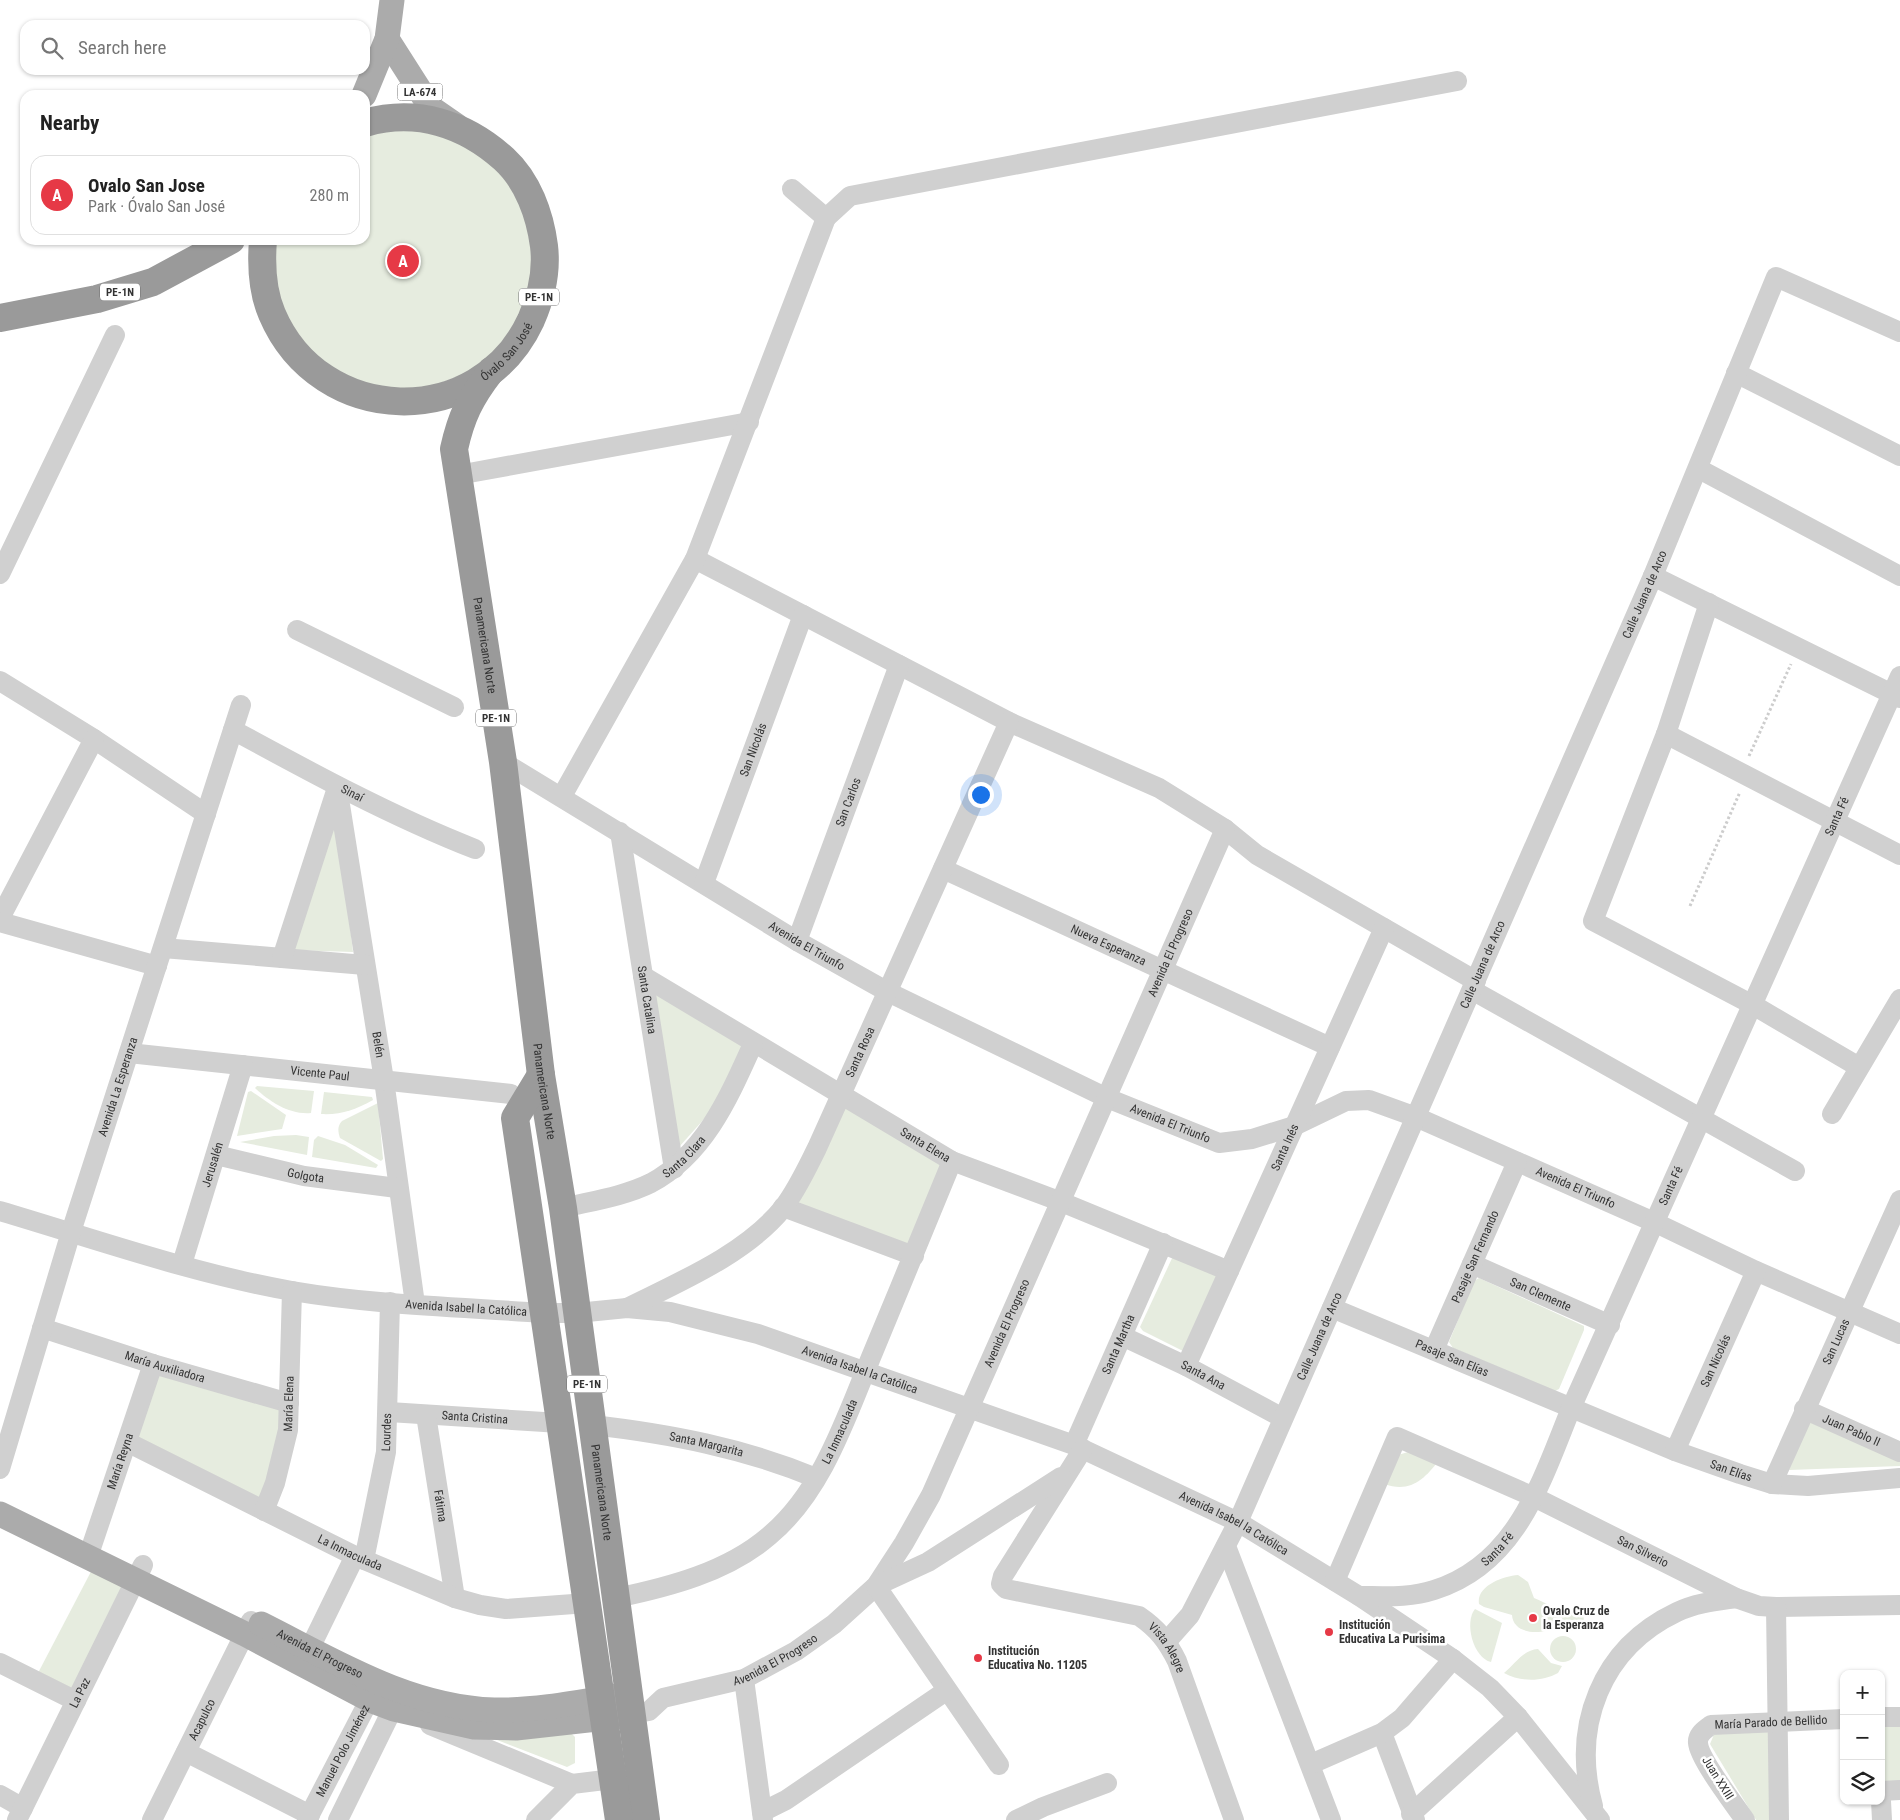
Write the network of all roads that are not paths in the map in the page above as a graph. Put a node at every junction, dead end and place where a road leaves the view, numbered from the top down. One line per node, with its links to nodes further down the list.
1 (392, 0): 2 (main road)
2 (388, 39): 4 (main road); 6 (main road, LA-674)
3 (1457, 81): 8 (street)
4 (366, 90)
5 (370, 122): 6 (highway, Óvalo San José / PE-1N)
6 (466, 132): 14 (highway, Óvalo San José / PE-1N)
7 (792, 189): 8 (street)
8 (826, 218): 16 (street)
9 (222, 245): 11 (highway, PE-1N)
10 (263, 245): 14 (highway, Óvalo San José / PE-1N)
11 (0, 318)
12 (1900, 332): 15 (street, Calle Juana de Arco)
13 (115, 335): 21 (street)
14 (491, 371): 19 (highway, Panamericana Norte / PE-1N)
15 (1736, 373): 17 (street); 18 (street, Calle Juana de Arco)
16 (749, 422): 19 (street); 20 (street)
17 (1900, 456)
18 (1698, 469): 22 (street, Calle Juana de Arco); 23 (street)
19 (458, 475): 36 (highway, Panamericana Norte / PE-1N)
20 (695, 559): 25 (street); 38 (street)
21 (0, 574)
22 (1653, 576): 24 (street); 55 (street, Calle Juana de Arco)
23 (1900, 576)
24 (1709, 603): 29 (street); 34 (street)
25 (803, 615): 27 (street); 46 (street, San Nicolás)
26 (297, 630): 31 (street)
27 (899, 665): 32 (street); 49 (street, San Carlos)
28 (0, 682): 35 (street)
29 (1897, 689): 40 (street, Santa Fé)
30 (241, 706): 33 (street, Avenida La Esperanza)
31 (454, 707)
32 (1009, 722): 41 (street); 45 (street, Santa Rosa)
33 (233, 730): 37 (street, Sinaí); 39 (street, Avenida La Esperanza)
34 (1666, 734): 40 (street); 58 (street)
35 (94, 739): 39 (street); 47 (street)
36 (503, 762): 38 (street, Avenida El Triunfo); 64 (highway, Panamericana Norte / PE-1N)
37 (337, 786): 43 (street, Sinaí); 51 (street); 52 (street, Belén)
38 (562, 796): 42 (street, Avenida El Triunfo)
39 (206, 814): 50 (street, Avenida La Esperanza)
40 (1835, 822): 44 (street); 58 (street, Santa Fé)
41 (1225, 830): 48 (street); 53 (street, Avenida El Progreso)
42 (620, 832): 46 (street, Avenida El Triunfo); 54 (street, Santa Catalina)
43 (475, 849)
44 (1900, 855)
45 (943, 869): 53 (street, Nueva Esperanza); 56 (street, Santa Rosa)
46 (704, 883): 49 (street, Avenida El Triunfo)
47 (0, 920): 50 (street)
48 (1384, 928): 55 (street); 60 (street, Santa Inés)
49 (797, 941): 56 (street, Avenida El Triunfo)
50 (160, 957): 51 (street); 61 (street, Avenida La Esperanza)
51 (282, 958): 52 (street)
52 (365, 965): 65 (street, Belén)
53 (1164, 971): 60 (street, Nueva Esperanza); 67 (street, Avenida El Progreso)
54 (642, 976): 59 (street, Santa Elena); 76 (street, Santa Catalina)
55 (1474, 985): 70 (street, Calle Juana de Arco); 71 (street)
56 (888, 992): 66 (street, Santa Rosa); 67 (street, Avenida El Triunfo)
57 (1900, 999): 63 (street)
58 (1753, 1005): 63 (street); 71 (street, Santa Fé)
59 (753, 1044): 66 (street, Santa Elena); 76 (street, Santa Clara)
60 (1330, 1047): 72 (street, Santa Inés)
61 (129, 1053): 62 (street, Vicente Paul); 85 (street, Avenida La Esperanza)
62 (243, 1065): 65 (street, Vicente Paul); 73 (street, Jerusalén)
63 (1859, 1067): 69 (street)
64 (541, 1075): 68 (highway); 82 (highway, Panamericana Norte / PE-1N)
65 (384, 1080): 68 (street, Vicente Paul); 78 (street, Belén)
66 (841, 1094): 74 (street, Santa Elena); 81 (street, Santa Rosa)
67 (1106, 1098): 72 (street, Avenida El Triunfo); 80 (street, Avenida El Progreso)
68 (513, 1106): 97 (highway, PE-1N)
69 (1832, 1114)
70 (1416, 1117): 72 (street, Avenida El Triunfo); 75 (street, Avenida El Triunfo); 96 (street, Calle Juana de Arco)
71 (1702, 1118): 77 (street); 84 (street, Santa Fé)
72 (1294, 1126): 90 (street, Santa Inés)
73 (216, 1155): 78 (street, Golgota); 88 (street, Jerusalén)
74 (952, 1162): 80 (street, Santa Elena); 87 (street, La Inmaculada)
75 (1518, 1162): 84 (street, Avenida El Triunfo); 89 (street, Pasaje San Fernando)
76 (674, 1168): 82 (street, Santa Clara)
77 (1795, 1171)
78 (397, 1188): 94 (street, Belén)
79 (1900, 1200): 98 (street, San Lucas)
80 (1059, 1201): 86 (street, Santa Elena); 110 (street, Avenida El Progreso)
81 (783, 1207): 87 (street); 95 (street, Santa Rosa)
82 (563, 1208): 99 (highway, Panamericana Norte / PE-1N)
83 (0, 1211): 85 (street, Avenida Isabel la Católica)
84 (1656, 1223): 91 (street, Avenida El Triunfo); 100 (street, Santa Fé)
85 (72, 1232): 88 (street, Avenida Isabel la Católica); 101 (street, Avenida La Esperanza)
86 (1163, 1243): 90 (street, Santa Elena); 103 (street, Santa Martha)
87 (914, 1256): 107 (street, La Inmaculada)
88 (182, 1264): 92 (street, Avenida Isabel la Católica)
89 (1472, 1264): 100 (street, San Clemente); 104 (street, Pasaje San Fernando)
90 (1228, 1271): 106 (street, Santa Inés)
91 (1756, 1271): 98 (street, Avenida El Triunfo); 119 (street, San Nicolás)
92 (292, 1291): 93 (street, Avenida Isabel la Católica); 108 (street, María Elena)
93 (390, 1302): 94 (street, Avenida Isabel la Católica); 112 (street, Lourdes)
94 (415, 1304): 97 (street, Avenida Isabel la Católica)
95 (627, 1308): 99 (street, Avenida Isabel la Católica); 107 (street, Avenida Isabel la Católica)
96 (1332, 1308): 104 (street, Pasaje San Elías); 114 (street, Calle Juana de Arco)
97 (544, 1313): 99 (street, Avenida Isabel la Católica); 115 (highway, PE-1N)
98 (1848, 1313): 102 (street, Avenida El Triunfo); 111 (street, San Lucas)
99 (578, 1314): 116 (highway, Panamericana Norte / PE-1N)
100 (1610, 1325): 109 (street, Santa Fé)
101 (42, 1328): 105 (street, María Auxiliadora); 121 (street, Avenida La Esperanza)
102 (1900, 1334)
103 (1122, 1336): 106 (street, Santa Ana); 118 (street, Santa Martha)
104 (1434, 1350): 109 (street, Pasaje San Elías)
105 (153, 1364): 108 (street, María Auxiliadora); 117 (street, María Reyna)
106 (1186, 1366): 114 (street, Santa Ana)
107 (865, 1370): 110 (street, Avenida Isabel la Católica); 123 (street, La Inmaculada)
108 (289, 1403): 128 (street, María Elena)
109 (1572, 1406): 119 (street, San Elías); 127 (street, Santa Fé)
110 (969, 1407): 118 (street, Avenida Isabel la Católica); 137 (street, Avenida El Progreso)
111 (1804, 1409): 120 (street, Juan Pablo II); 125 (street, San Lucas)
112 (389, 1412): 113 (street, Santa Cristina); 133 (street, Lourdes)
113 (426, 1414): 115 (street, Santa Cristina); 139 (street, Fátima)
114 (1284, 1418): 130 (street, Calle Juana de Arco)
115 (560, 1423): 142 (highway, PE-1N)
116 (593, 1425): 123 (street, Santa Margarita); 140 (highway, Panamericana Norte / PE-1N)
117 (127, 1442): 128 (street, La Inmaculada); 132 (street, María Reyna)
118 (1078, 1447): 122 (street, Santa Martha); 130 (street, Avenida Isabel la Católica)
119 (1675, 1451): 125 (street, San Elías)
120 (1900, 1452)
121 (0, 1469)
122 (1065, 1474): 136 (street, Santa Martha); 137 (street)
123 (816, 1478): 140 (street, La Inmaculada)
124 (1900, 1478): 125 (street, San Elías)
125 (1772, 1484)
126 (0, 1496): 132 (main road, Avenida El Progreso)
127 (1534, 1497): 135 (street, San Silverio); 138 (street, Santa Fé); 141 (street, San Silverio)
128 (264, 1511): 133 (street, La Inmaculada)
129 (0, 1514): 132 (main road, Avenida El Progreso)
130 (1238, 1522): 131 (street, Calle Juana de Arco); 135 (street, Avenida Isabel la Católica)
131 (1226, 1546): 146 (street, Calle Juana de Arco); 165 (street)
132 (91, 1550): 134 (main road, Avenida El Progreso)
133 (360, 1558): 139 (street, La Inmaculada); 147 (street, Lourdes)
134 (139, 1573): 145 (main road, Avenida El Progreso); 154 (street, La Paz)
135 (1335, 1581): 138 (street, Avenida Isabel la Católica)
136 (1001, 1584): 146 (street, Vista Alegre)
137 (876, 1586): 150 (street, Avenida El Progreso); 152 (street)
138 (1359, 1596): 148 (street, Avenida Isabel la Católica)
139 (456, 1598): 142 (street, La Inmaculada)
140 (616, 1598): 155 (highway, Panamericana Norte / PE-1N)
141 (1736, 1598): 144 (street, San Silverio); 176 (street)
142 (587, 1603): 156 (highway, PE-1N)
143 (1900, 1605): 144 (street, San Silverio)
144 (1776, 1607): 161 (street)
145 (248, 1627): 147 (main road, Avenida El Progreso); 151 (main road, Avenida El Progreso); 164 (street, Acapulco)
146 (1167, 1641): 185 (street, Vista Alegre)
147 (310, 1648): 151 (main road, Avenida El Progreso)
148 (1454, 1659): 157 (street, Avenida Isabel la Católica); 162 (street)
149 (0, 1663): 154 (street)
150 (744, 1679): 155 (street, Avenida El Progreso); 175 (street)
151 (374, 1691): 153 (main road, Avenida El Progreso); 178 (street, Manuel Polo Jiménez)
152 (946, 1691): 166 (street); 175 (street)
153 (398, 1700): 156 (main road, Avenida El Progreso); 168 (street, Avenida El Progreso); 180 (street)
154 (76, 1701): 174 (street, La Paz)
155 (631, 1704): 156 (main road, Avenida El Progreso); 183 (highway, Panamericana Norte / PE-1N)
156 (603, 1709): 167 (highway, PE-1N)
157 (1518, 1716): 176 (street, Avenida Isabel la Católica); 177 (street)
158 (1885, 1717): 159 (street)
159 (1900, 1717)
160 (1840, 1719): 161 (street, María Parado de Bellido)
161 (1778, 1722): 163 (street, María Parado de Bellido); 188 (street)
162 (1382, 1733): 165 (street); 177 (street)
163 (1700, 1734): 187 (street, Juan XXIII)
164 (186, 1752): 178 (street); 179 (street, Acapulco)
165 (1311, 1764): 186 (street)
166 (999, 1765)
167 (614, 1778): 168 (street); 182 (highway, PE-1N)
168 (572, 1784): 181 (street)
169 (1107, 1784): 184 (street)
170 (1900, 1790): 171 (street)
171 (1885, 1791)
172 (0, 1795): 174 (street)
173 (1881, 1805): 189 (street)
174 (20, 1814)
175 (762, 1816)
176 (1598, 1816)
177 (1413, 1817)
178 (308, 1818)
179 (152, 1820)
180 (338, 1820)
181 (536, 1820)
182 (619, 1820)
183 (646, 1820)
184 (1016, 1820)
185 (1234, 1820)
186 (1331, 1820)
187 (1745, 1820)
188 (1780, 1820)
189 (1882, 1820)

